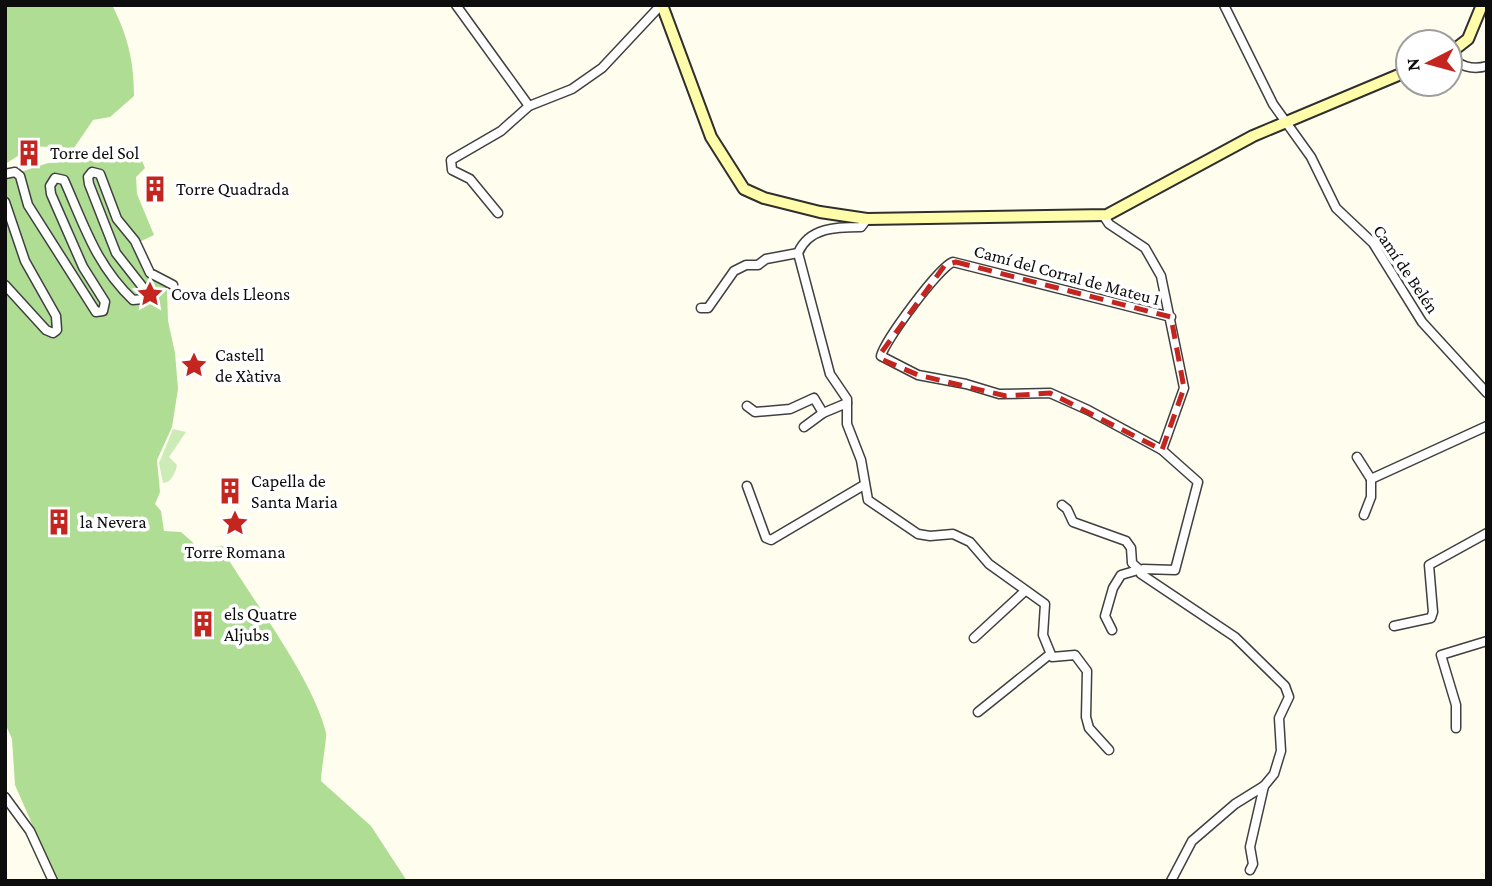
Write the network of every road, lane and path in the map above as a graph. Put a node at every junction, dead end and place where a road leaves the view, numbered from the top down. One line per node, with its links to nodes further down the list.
1 (456, 5): 9 (street)
2 (662, 5): 9 (street); 15 (main road)
3 (1224, 5): 10 (street, Camí de Belén)
4 (1482, 5): 5 (main road)
5 (1464, 42)
6 (1464, 65): 7 (street)
7 (1487, 66)
8 (1394, 77): 10 (main road)
9 (530, 106): 13 (street)
10 (1286, 121): 14 (main road); 21 (street, Camí de Belén)
11 (5, 174): 18 (street)
12 (5, 202): 17 (street)
13 (498, 213)
14 (1103, 215): 15 (main road); 20 (street)
15 (867, 219): 16 (street)
16 (798, 253): 19 (street); 22 (street)
17 (5, 285)
18 (173, 285)
19 (701, 308)
20 (1171, 317): 27 (street); 27 (street, Camí del Corral de Mateu 1)
21 (1487, 393)
22 (847, 403): 24 (street); 30 (street)
23 (747, 406): 24 (street)
24 (823, 413): 26 (street)
25 (1487, 426): 29 (street)
26 (804, 427)
27 (1162, 450): 35 (street)
28 (1357, 457): 29 (street)
29 (1371, 479): 33 (street)
30 (864, 485): 31 (street); 36 (street)
31 (747, 486)
32 (1062, 505): 35 (street)
33 (1364, 515)
34 (1487, 533): 37 (street)
35 (1139, 571): 38 (street); 45 (street)
36 (1025, 591): 39 (street); 41 (street)
37 (1394, 626)
38 (1112, 630)
39 (974, 638)
40 (1487, 641): 43 (street)
41 (1049, 655): 42 (street); 44 (street)
42 (978, 712)
43 (1457, 728)
44 (1109, 750)
45 (1264, 786): 47 (street); 49 (street)
46 (6, 800): 48 (street)
47 (1250, 870)
48 (53, 881)
49 (1171, 881)

